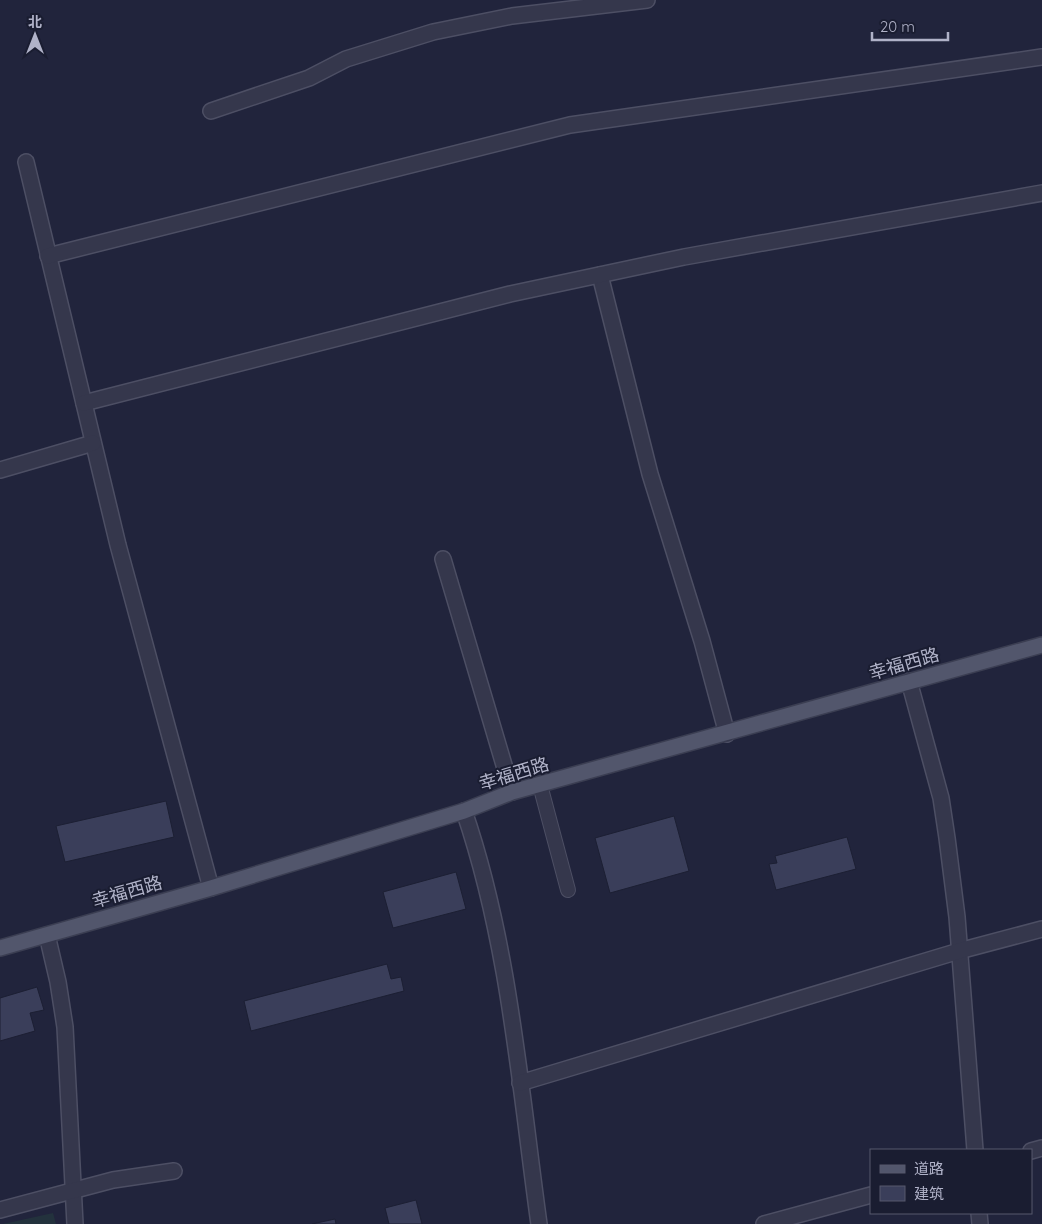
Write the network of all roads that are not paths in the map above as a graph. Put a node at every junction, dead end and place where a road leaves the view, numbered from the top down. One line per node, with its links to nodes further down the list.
1 (647, 0): 3 (street)
2 (1042, 57): 6 (street)
3 (211, 110)
4 (26, 162): 6 (street)
5 (1042, 192): 7 (street)
6 (48, 256): 8 (street)
7 (600, 275): 8 (street); 14 (street)
8 (84, 403): 9 (street)
9 (93, 443): 10 (street); 18 (street)
10 (0, 470)
11 (443, 559): 16 (street)
12 (1042, 644): 13 (main road, 幸福西路)
13 (909, 681): 14 (main road, 幸福西路); 23 (street)
14 (727, 734): 15 (main road, 幸福西路)
15 (540, 785): 16 (main road, 幸福西路); 19 (lane)
16 (512, 792): 17 (main road, 幸福西路)
17 (464, 810): 18 (main road, 幸福西路); 24 (street)
18 (211, 888): 21 (main road, 幸福西路)
19 (568, 890)
20 (1042, 929): 23 (street)
21 (47, 935): 22 (main road, 幸福西路); 27 (street)
22 (0, 948)
23 (959, 952): 24 (street); 25 (street)
24 (520, 1083): 31 (street)
25 (975, 1149)
26 (174, 1172): 27 (street)
27 (73, 1190): 29 (street); 30 (street)
28 (870, 1195): 32 (street)
29 (0, 1210)
30 (75, 1224)
31 (539, 1224)
32 (764, 1224)

